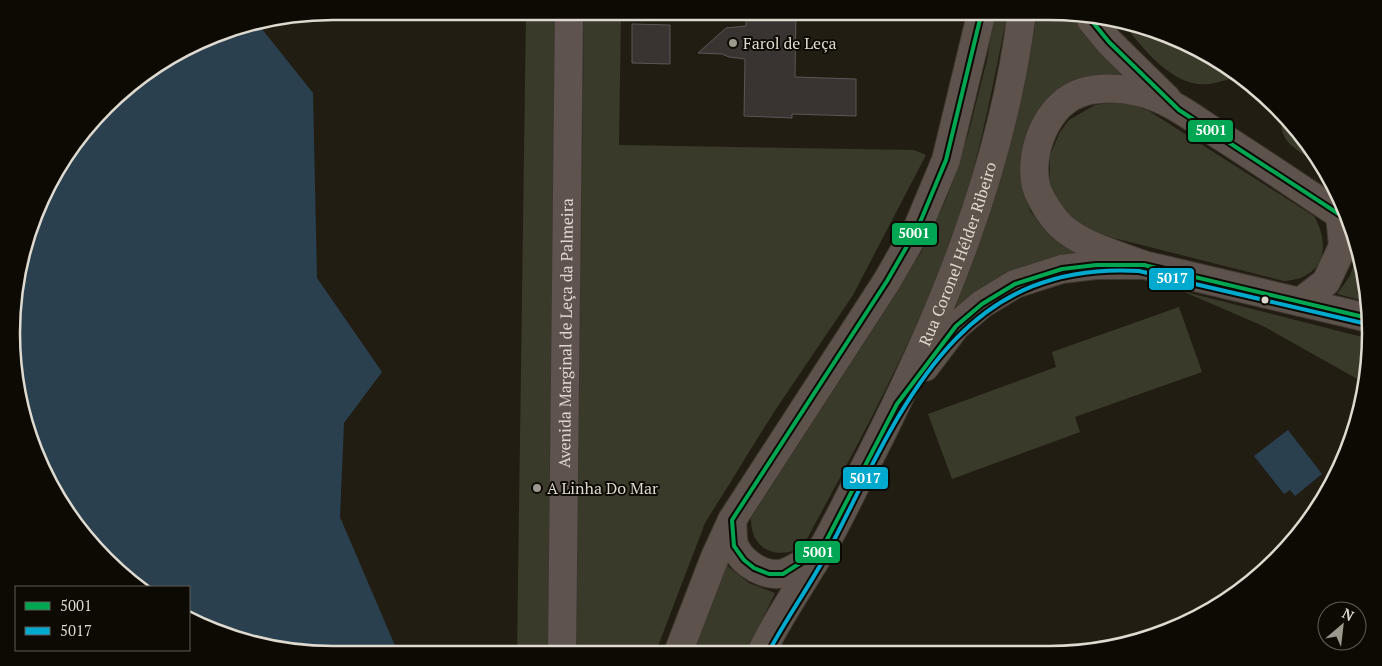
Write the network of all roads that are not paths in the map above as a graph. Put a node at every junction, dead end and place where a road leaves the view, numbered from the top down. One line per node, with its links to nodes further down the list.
1 (569, 20): 14 (street, Avenida Marginal de Leça da Palmeira)
2 (980, 20): 12 (main road)
3 (1020, 20): 11 (main road, Rua Coronel Hélder Ribeiro)
4 (1094, 24): 5 (main road)
5 (1180, 110): 6 (main road); 8 (main road)
6 (1338, 213)
7 (1344, 228): 9 (main road)
8 (1144, 265): 9 (main road); 11 (main road)
9 (1300, 302): 10 (main road)
10 (1361, 316)
11 (897, 404): 13 (main road, Rua Coronel Hélder Ribeiro)
12 (732, 520): 13 (main road, Rua Coronel Hélder Ribeiro); 15 (main road)
13 (822, 549): 16 (main road)
14 (562, 646)
15 (681, 646)
16 (764, 646)

